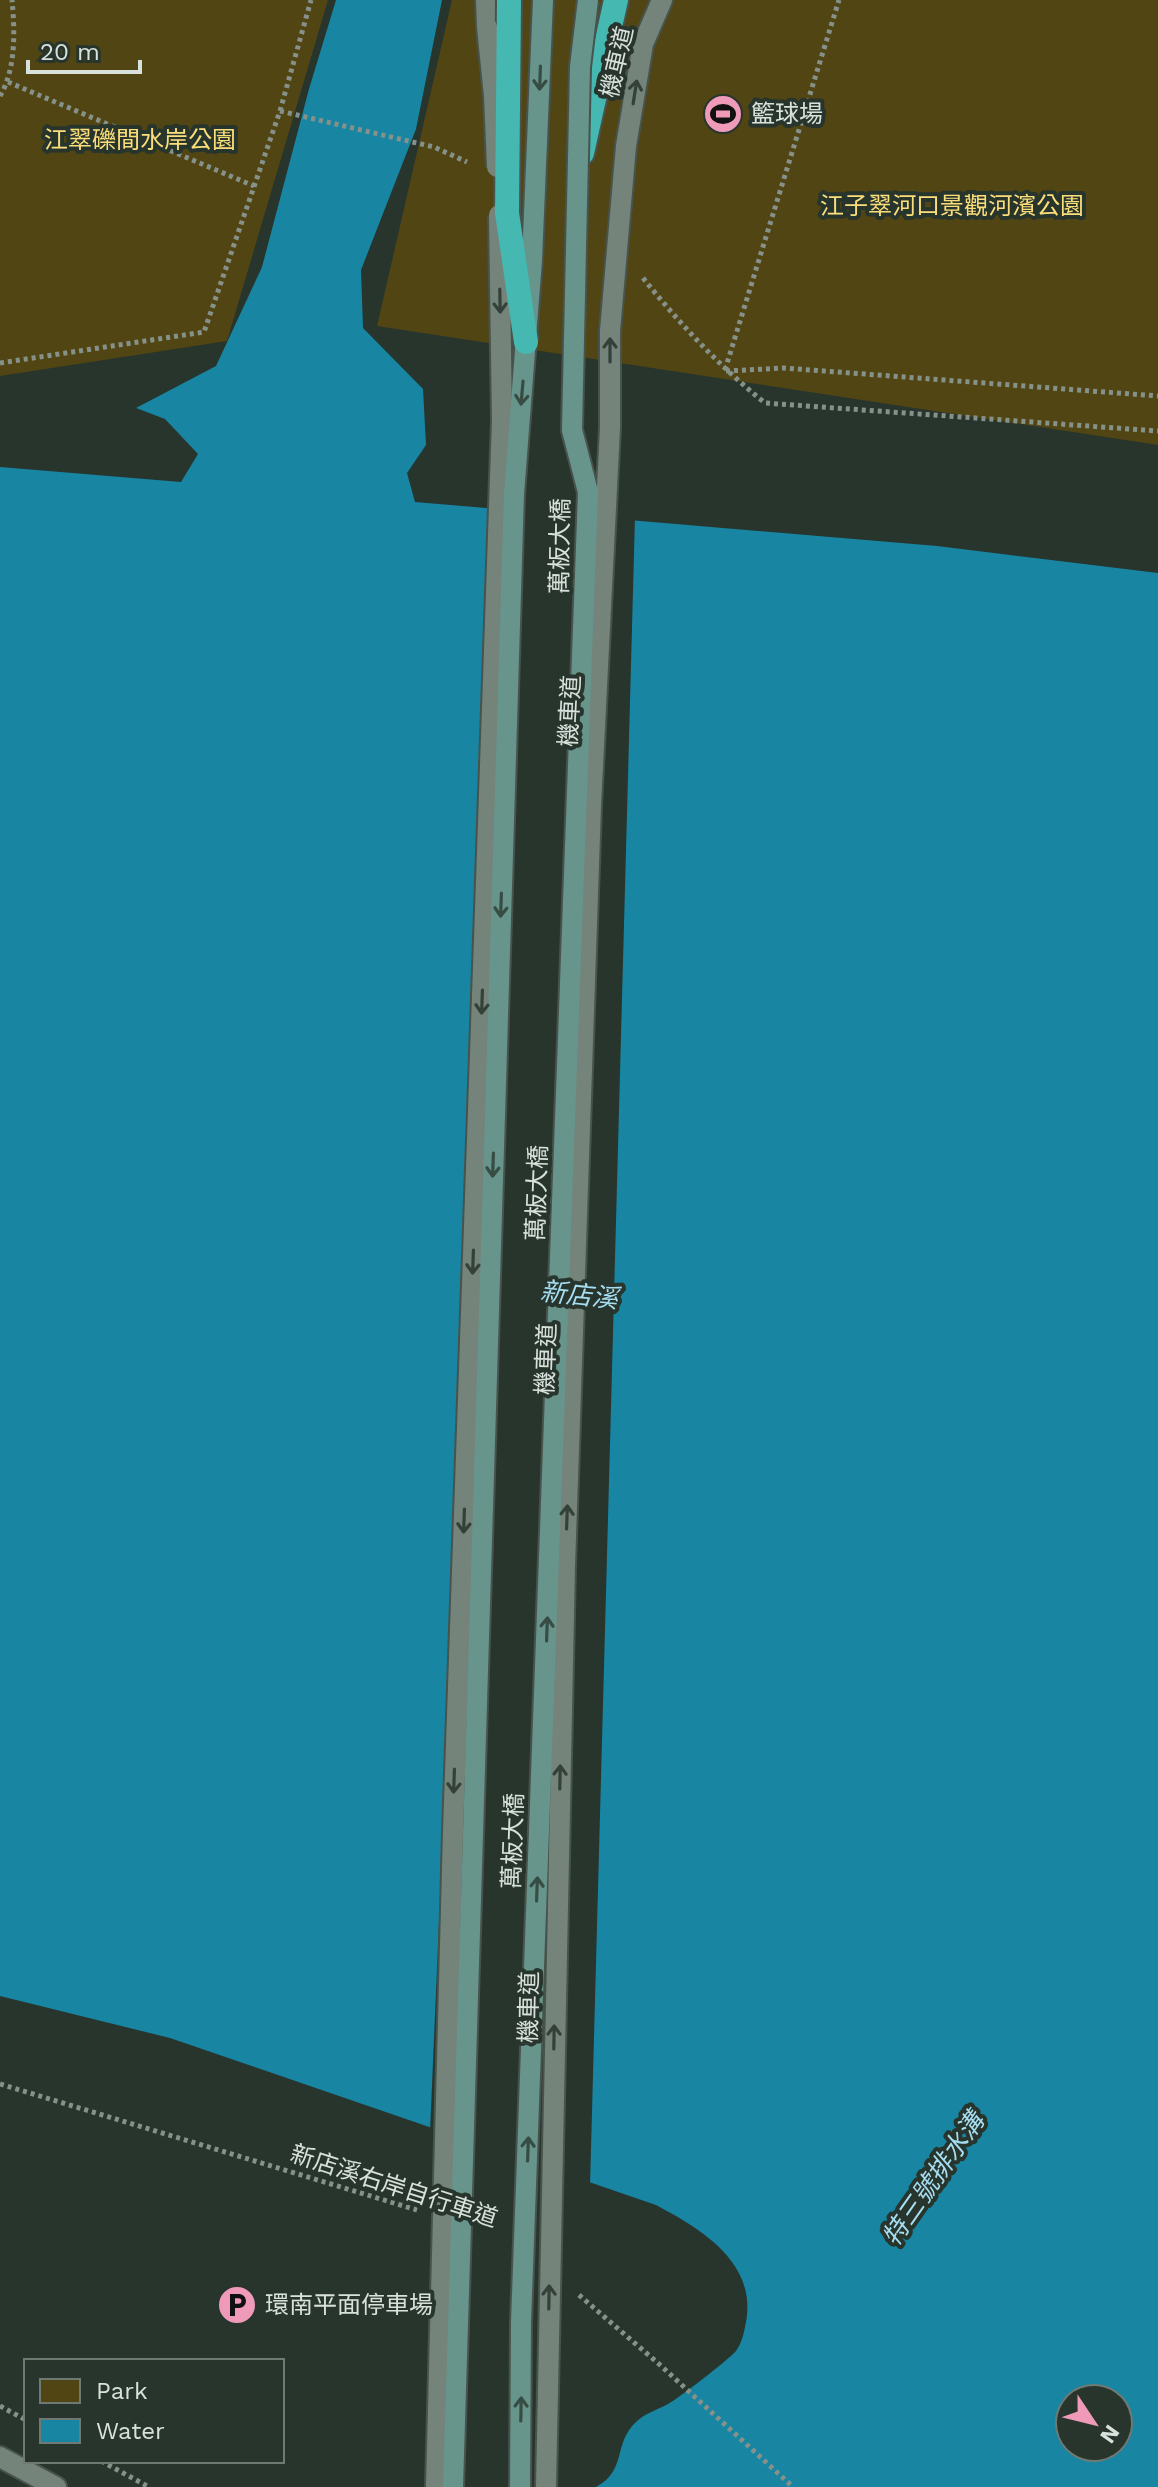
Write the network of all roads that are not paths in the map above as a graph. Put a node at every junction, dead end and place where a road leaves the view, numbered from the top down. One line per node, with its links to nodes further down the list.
1 (486, 0): 11 (lane, one-way to 11, bridge)
2 (509, 0): 8 (highway, bridge)
3 (543, 0): 8 (street, 萬板大橋, one-way to 8, bridge)
4 (588, 0): 7 (street, 萬板大橋, bridge)
5 (616, 0): 7 (highway, bridge)
6 (662, 0): 14 (lane, 機車道, one-way to 6, bridge)
7 (577, 171): 13 (street, 萬板大橋, one-way to 7, bridge)
8 (526, 342): 12 (street, 萬板大橋, one-way to 12, bridge)
9 (0, 2457): 10 (lane)
10 (56, 2487)
11 (436, 2487)
12 (453, 2487)
13 (520, 2487)
14 (546, 2487)

